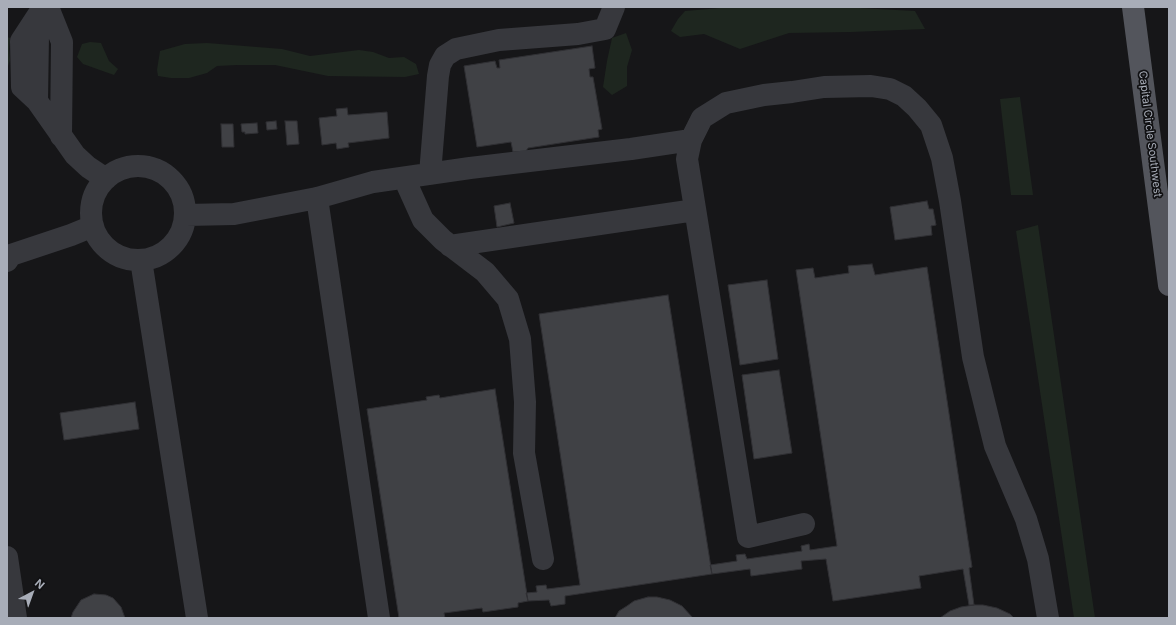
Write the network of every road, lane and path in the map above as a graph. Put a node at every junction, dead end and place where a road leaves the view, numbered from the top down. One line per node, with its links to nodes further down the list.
1 (45, 7): 4 (lane); 4 (lane)
2 (614, 7): 6 (lane)
3 (1133, 7): 16 (main road, Capital Circle Southwest)
4 (61, 136): 8 (lane)
5 (691, 140): 6 (lane); 10 (lane); 23 (lane)
6 (430, 174): 7 (lane)
7 (404, 178): 9 (lane); 13 (lane)
8 (106, 179): 11 (lane); 12 (lane)
9 (317, 198): 11 (lane); 22 (lane)
10 (695, 210): 13 (lane); 17 (lane)
11 (186, 215): 15 (lane)
12 (93, 226): 14 (lane); 15 (lane)
13 (450, 246): 19 (lane)
14 (7, 260)
15 (141, 260): 21 (lane)
16 (1169, 285)
17 (804, 524)
18 (7, 557): 20 (lane)
19 (543, 559)
20 (16, 618)
21 (197, 618)
22 (379, 618)
23 (1048, 618)

